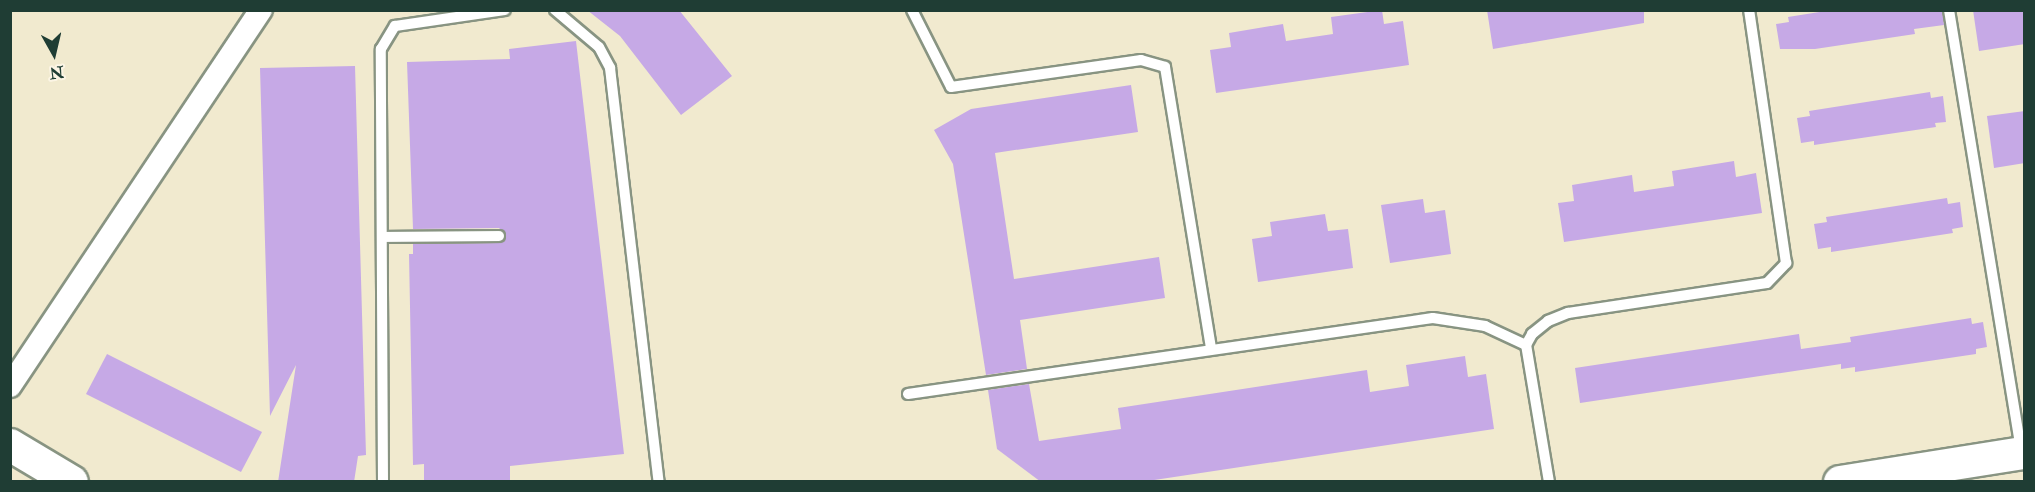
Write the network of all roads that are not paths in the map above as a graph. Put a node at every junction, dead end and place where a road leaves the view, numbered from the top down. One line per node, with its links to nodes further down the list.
1 (261, 10): 11 (street)
2 (505, 10): 8 (lane)
3 (555, 10): 17 (lane)
4 (912, 10): 10 (lane)
5 (1749, 10): 9 (lane)
6 (1949, 10): 14 (lane)
7 (499, 236): 8 (lane)
8 (381, 237): 16 (lane)
9 (1526, 345): 10 (lane); 18 (lane)
10 (1211, 348): 12 (lane)
11 (10, 386)
12 (908, 394)
13 (10, 445): 15 (street)
14 (2023, 453): 19 (street)
15 (72, 482)
16 (383, 482)
17 (659, 482)
18 (1549, 482)
19 (1840, 482)

